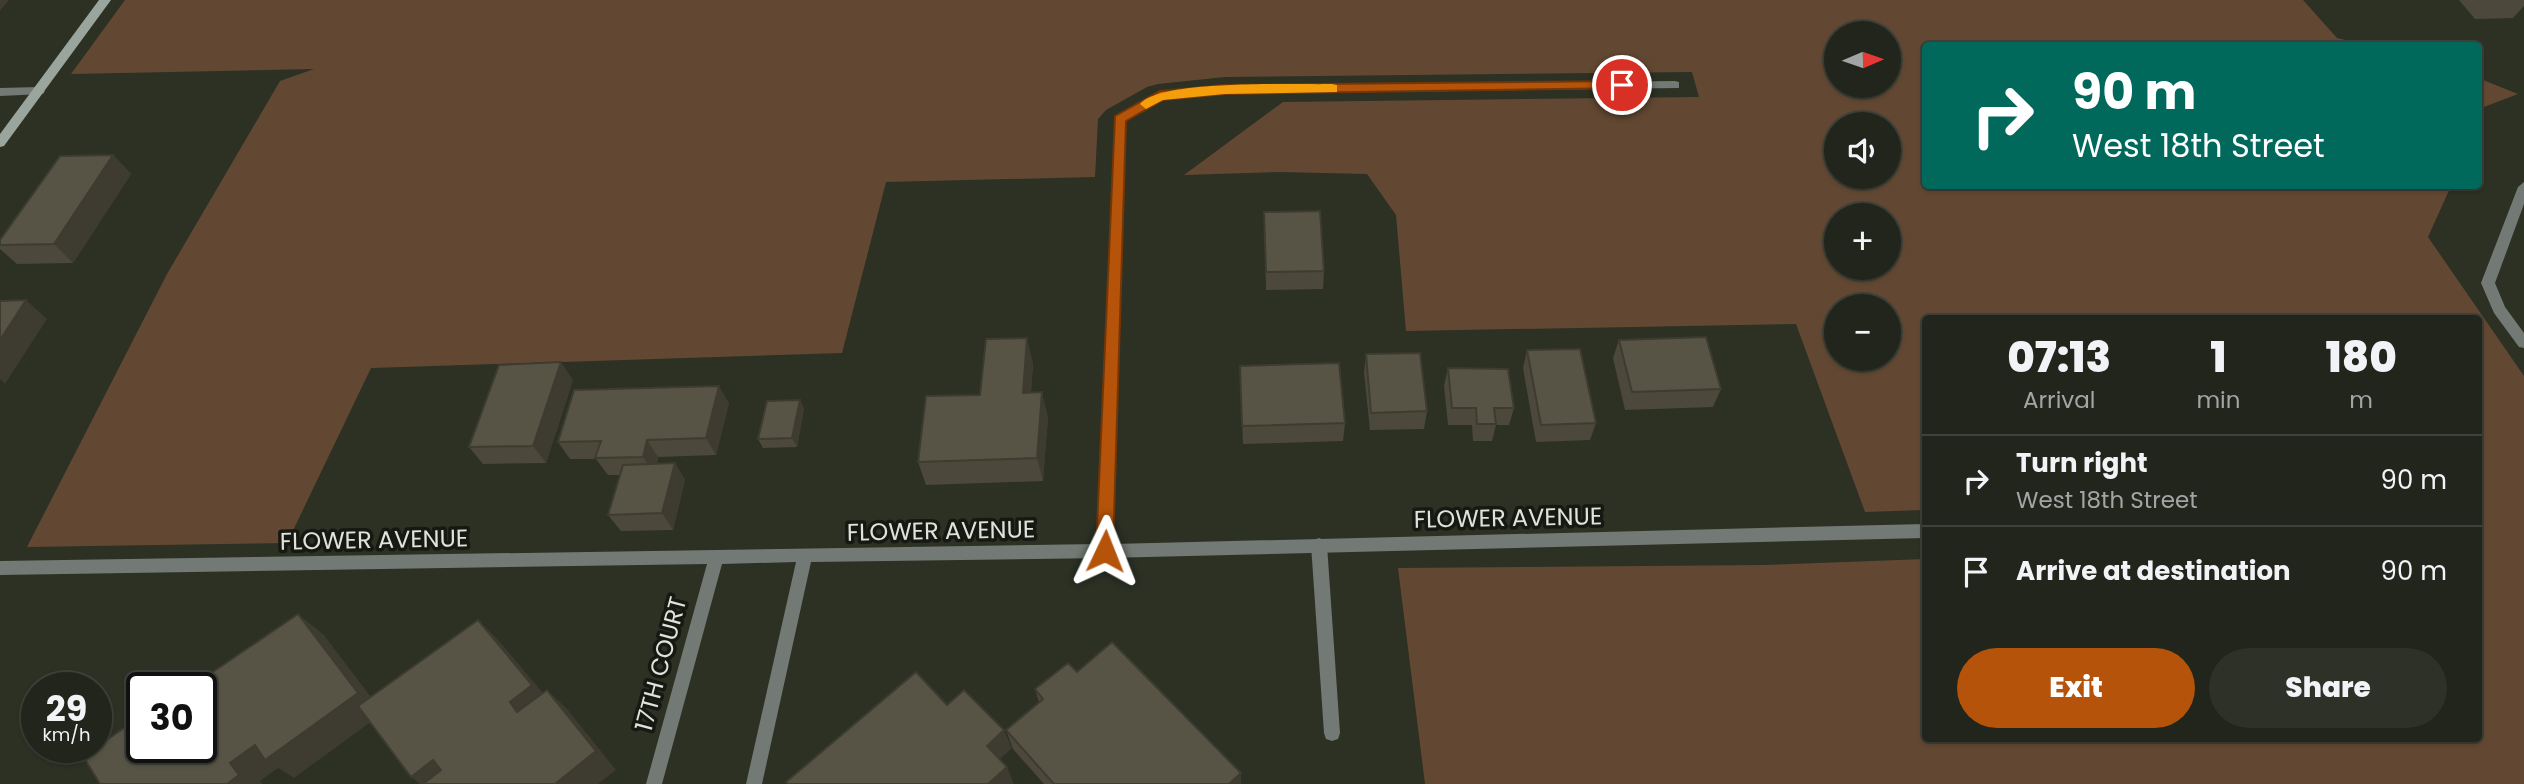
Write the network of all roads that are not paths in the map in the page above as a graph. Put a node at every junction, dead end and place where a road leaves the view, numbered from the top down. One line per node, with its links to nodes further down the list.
1 (105, 0): 3 (main road)
2 (1675, 85): 10 (street)
3 (39, 91): 4 (street); 5 (main road)
4 (0, 92)
5 (0, 143)
6 (2524, 187): 7 (street)
7 (2524, 343)
8 (1922, 531): 9 (street, FLOWER AVENUE)
9 (1319, 545): 10 (street, FLOWER AVENUE); 14 (street)
10 (1105, 551): 11 (street, FLOWER AVENUE)
11 (805, 556): 12 (street, FLOWER AVENUE); 16 (street)
12 (716, 558): 13 (street, FLOWER AVENUE); 15 (street, 17TH COURT)
13 (0, 568)
14 (1332, 733)
15 (654, 784)
16 (754, 784)

